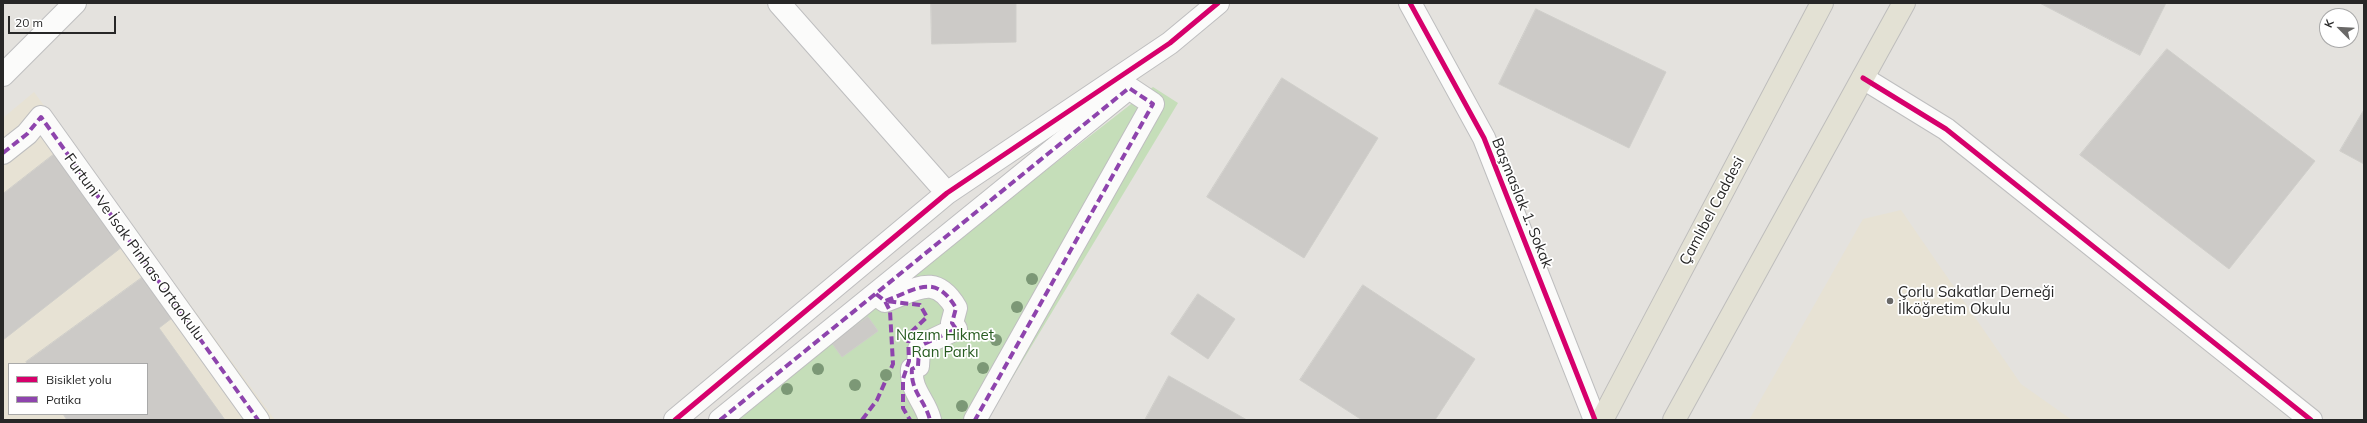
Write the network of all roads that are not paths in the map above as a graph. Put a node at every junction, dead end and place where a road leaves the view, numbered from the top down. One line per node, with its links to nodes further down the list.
1 (75, 3): 7 (street)
2 (779, 3): 10 (street)
3 (1218, 3): 10 (street)
4 (1410, 3): 17 (street, Başmaslak 1. Sokak)
5 (1822, 3): 18 (main road, Çamlıbel Caddesi)
6 (1904, 3): 8 (main road)
7 (3, 76)
8 (1863, 78): 19 (main road); 20 (street)
9 (3, 153): 12 (street, Furtuni Ve İsak Pinhas Ortaokulu)
10 (947, 192): 13 (street)
11 (876, 294): 14 (street); 15 (street); 16 (street)
12 (258, 420)
13 (675, 420)
14 (720, 420)
15 (930, 420)
16 (975, 420)
17 (1595, 420)
18 (1602, 420)
19 (1674, 420)
20 (2311, 420)

